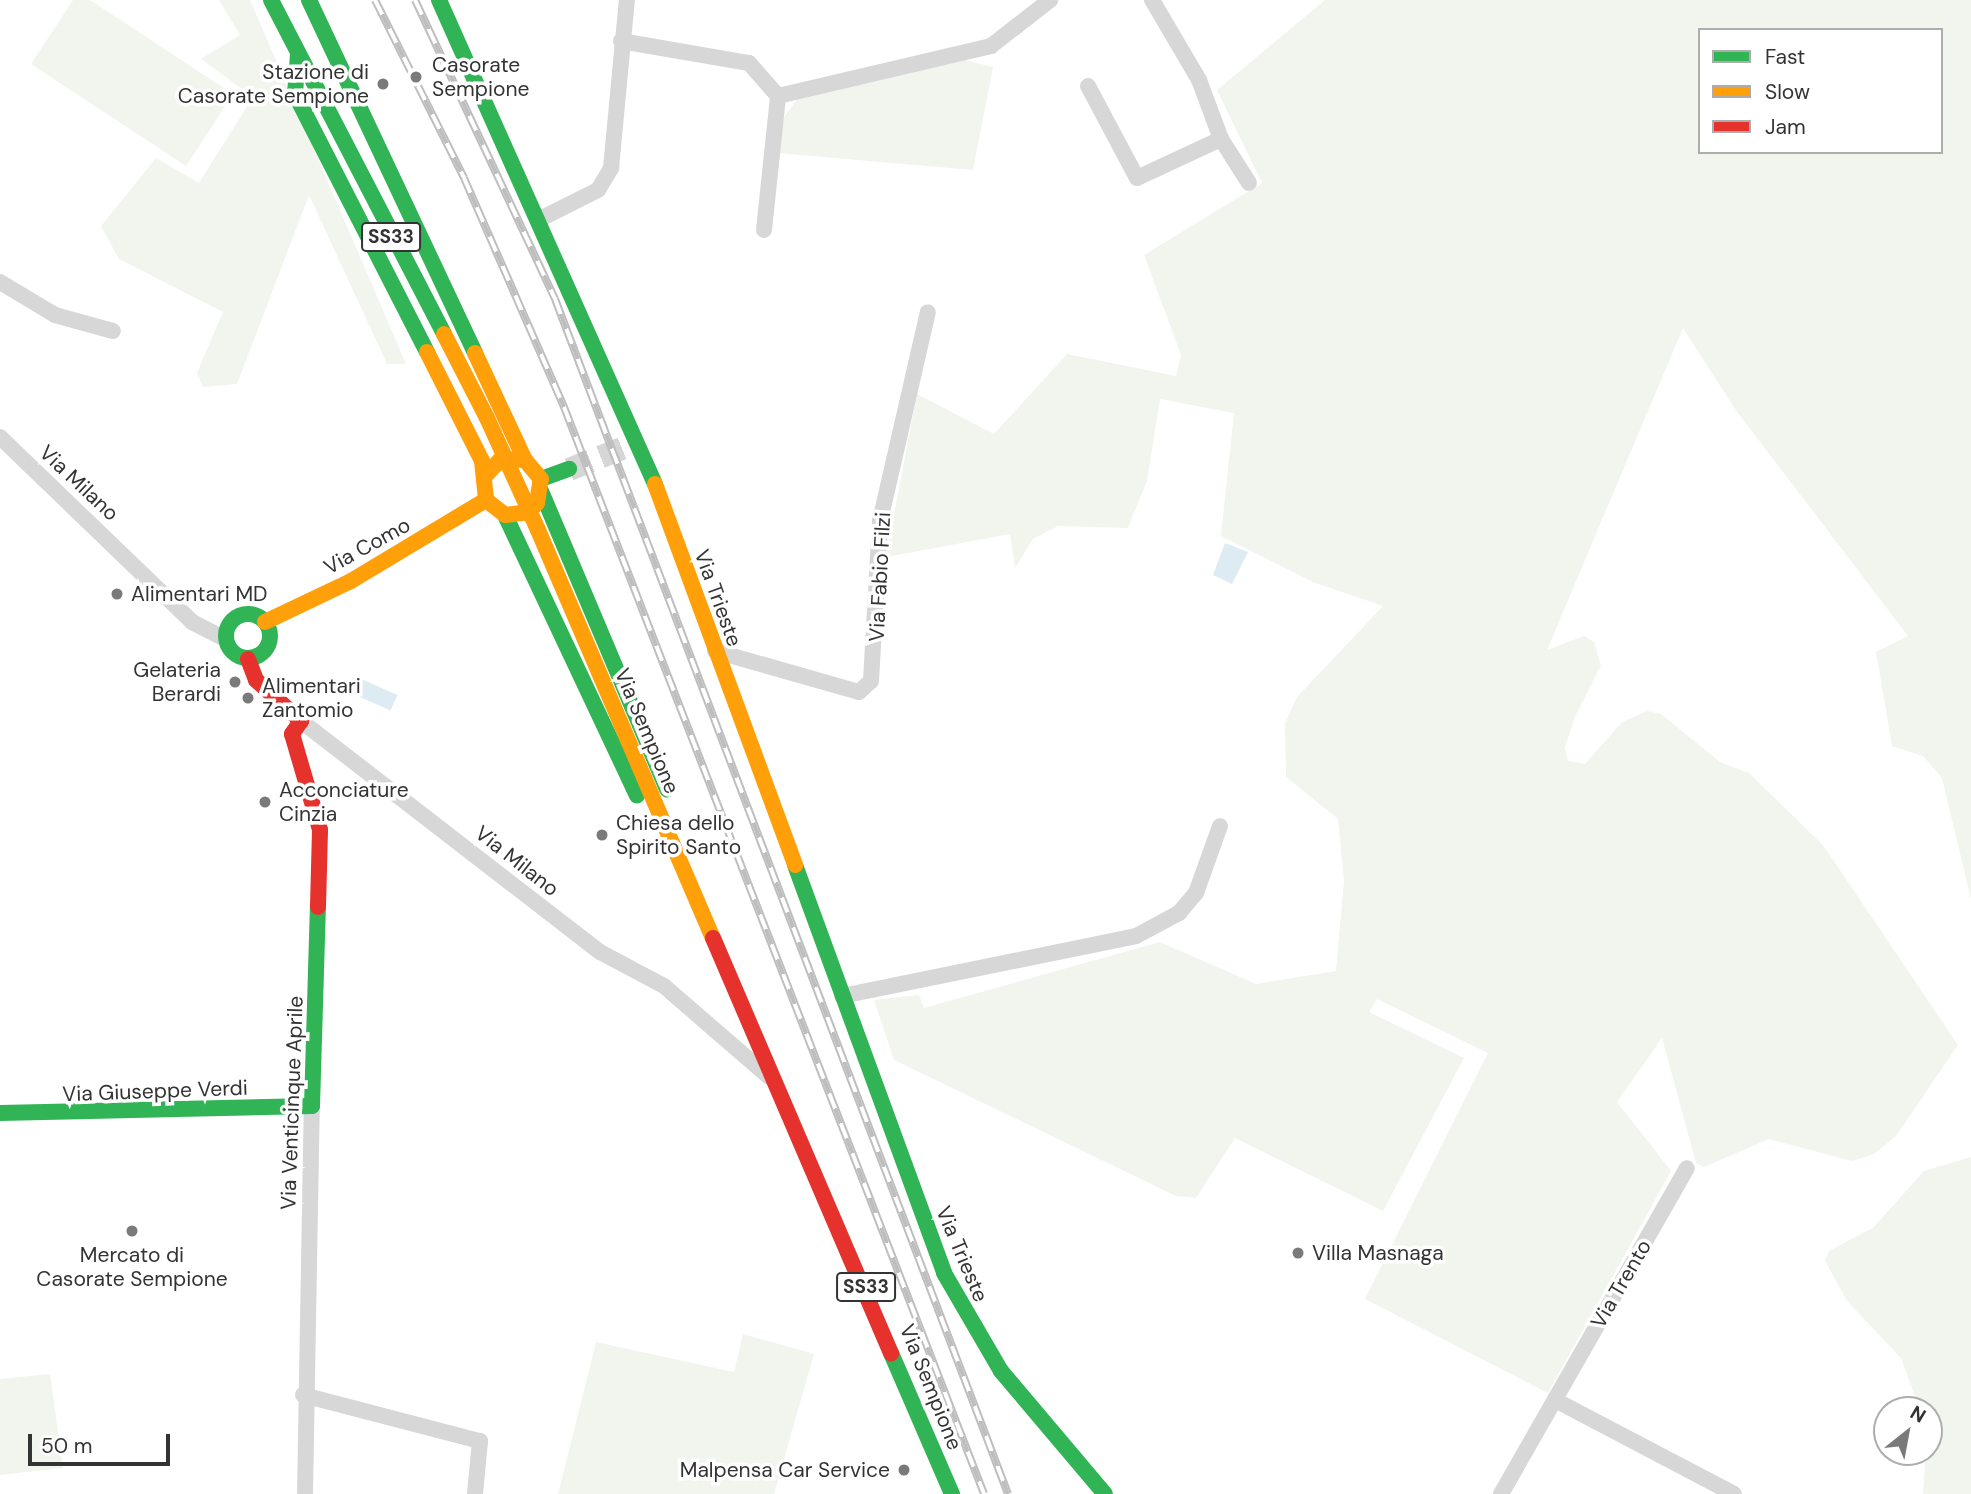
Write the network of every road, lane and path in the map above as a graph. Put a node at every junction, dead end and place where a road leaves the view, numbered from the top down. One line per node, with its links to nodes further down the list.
1 (271, 0): 8 (main road, Via Sempione / SS33)
2 (309, 0): 19 (main road)
3 (439, 0): 13 (main road, Via Trieste)
4 (627, 0): 7 (street)
5 (1050, 0): 10 (street)
6 (1152, 0): 11 (street)
7 (621, 41): 10 (street); 13 (street)
8 (298, 54): 21 (main road); 30 (main road, Via Sempione / SS33, bridge)
9 (1088, 86): 11 (street)
10 (778, 96): 14 (street)
11 (1221, 139): 12 (street)
12 (1249, 183)
13 (540, 219): 27 (main road, Via Trieste)
14 (764, 230)
15 (0, 282): 17 (street)
16 (928, 312): 27 (street, Via Fabio Filzi)
17 (113, 331)
18 (0, 437): 26 (street, Via Milano)
19 (525, 460): 21 (main road); 22 (main road)
20 (569, 469): 22 (main road)
21 (485, 476): 23 (main road)
22 (541, 485): 24 (main road); 32 (main road)
23 (486, 500): 24 (main road); 25 (main road, Via Como)
24 (505, 515): 30 (main road)
25 (265, 622): 26 (main road); 28 (main road)
26 (226, 639): 28 (main road)
27 (715, 651): 33 (main road, Via Trieste)
28 (248, 659): 29 (main road, Via Milano)
29 (301, 721): 34 (street, Via Milano); 35 (main road, Via Venticinque Aprile)
30 (661, 818): 32 (main road, Via Sempione / SS33)
31 (1220, 826): 33 (street)
32 (680, 863): 34 (main road, Via Sempione / SS33)
33 (842, 996): 43 (main road, Via Trieste)
34 (775, 1082): 42 (main road, Via Sempione / SS33)
35 (312, 1106): 36 (main road, Via Giuseppe Verdi); 38 (street, Via Venticinque Aprile)
36 (0, 1113)
37 (1687, 1168): 39 (street, Via Trento)
38 (303, 1395): 40 (street, Via Venticinque Aprile); 41 (street)
39 (1555, 1400): 44 (street, Via Trento); 45 (street)
40 (305, 1494)
41 (475, 1494)
42 (952, 1494)
43 (1105, 1494)
44 (1501, 1494)
45 (1734, 1494)

